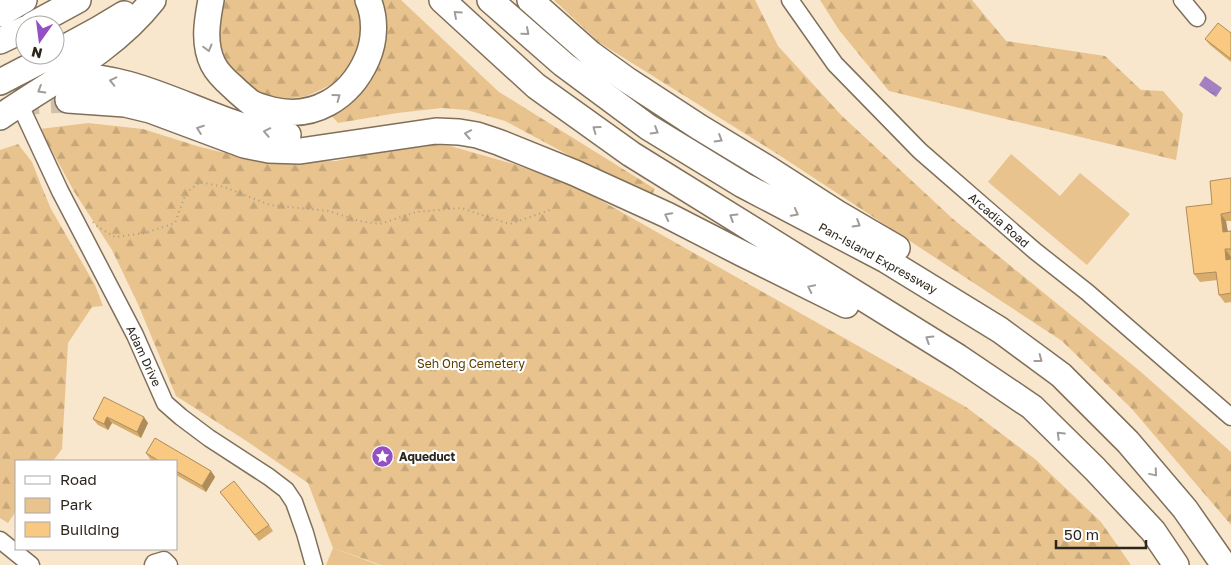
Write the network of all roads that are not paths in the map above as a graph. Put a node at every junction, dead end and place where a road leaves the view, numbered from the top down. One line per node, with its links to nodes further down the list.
1 (24, 0): 12 (highway)
2 (78, 0): 13 (highway)
3 (145, 0): 17 (highway)
4 (152, 0): 20 (highway)
5 (211, 0): 6 (highway, one-way to 6)
6 (368, 0)
7 (442, 0): 22 (highway, one-way to 7)
8 (490, 0): 23 (highway, Pan-Island Expressway, one-way to 23)
9 (530, 0): 23 (highway, one-way to 23)
10 (790, 0): 24 (street, Arcadia Road)
11 (1182, 0): 14 (street)
12 (0, 14)
13 (50, 15)
14 (1197, 18)
15 (15, 34): 16 (highway)
16 (0, 41)
17 (65, 48)
18 (33, 65): 19 (highway)
19 (0, 82)
20 (65, 89): 21 (highway, one-way to 21); 22 (highway, one-way to 20)
21 (10, 110): 29 (street, Adam Drive)
22 (905, 324): 30 (highway, one-way to 22)
23 (1000, 330): 31 (highway, Pan-Island Expressway, one-way to 31)
24 (1231, 417)
25 (0, 540): 26 (street)
26 (31, 565)
27 (153, 565): 28 (street)
28 (169, 565)
29 (314, 565)
30 (1176, 565)
31 (1224, 565)

